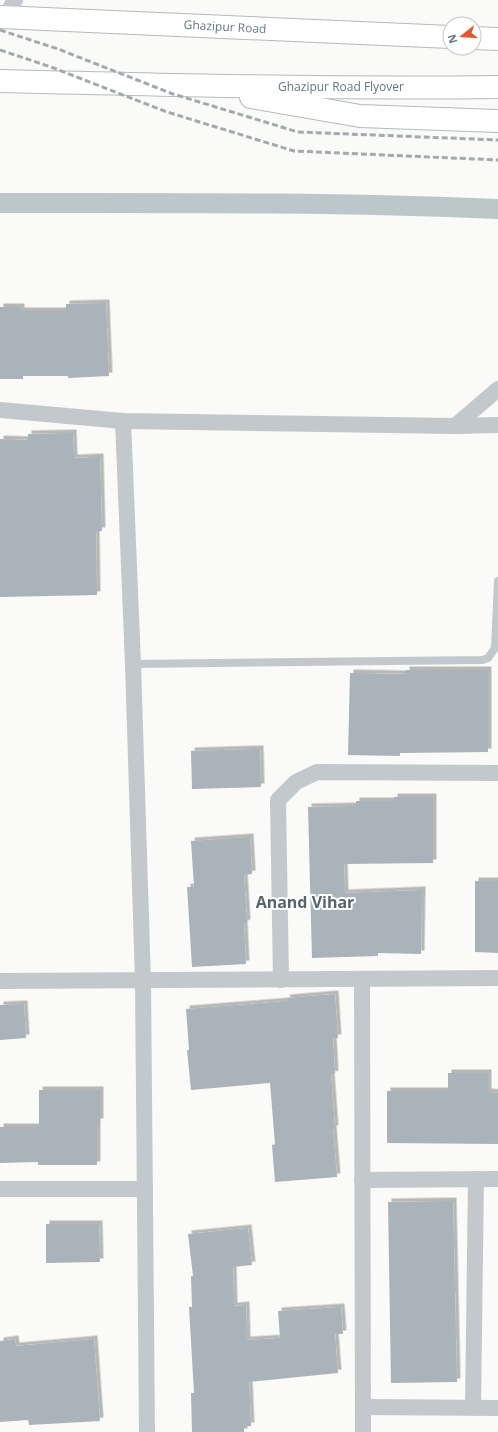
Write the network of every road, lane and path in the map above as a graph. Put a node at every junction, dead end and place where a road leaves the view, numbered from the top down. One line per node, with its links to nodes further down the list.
1 (7, 12): 2 (main road, Ghazipur Road)
2 (442, 37)
3 (482, 38): 4 (main road)
4 (498, 39)
5 (0, 81): 6 (main road)
6 (184, 86): 7 (main road, Ghazipur Road Flyover); 8 (main road)
7 (498, 87)
8 (498, 121)
9 (498, 389): 13 (street)
10 (0, 410): 11 (street)
11 (123, 421): 13 (street); 15 (street)
12 (498, 425): 13 (street)
13 (455, 426)
14 (498, 581): 15 (lane)
15 (133, 664): 20 (street)
16 (498, 774): 19 (street)
17 (498, 978): 18 (street)
18 (362, 979): 19 (street); 24 (street)
19 (281, 980): 20 (street)
20 (143, 981): 21 (street); 26 (street)
21 (0, 982)
22 (476, 1179): 23 (street); 24 (street); 28 (street)
23 (498, 1179)
24 (362, 1180): 27 (street)
25 (0, 1189): 26 (street)
26 (145, 1189): 30 (street)
27 (363, 1407): 28 (street); 31 (street)
28 (472, 1408): 29 (street)
29 (498, 1408)
30 (147, 1432)
31 (363, 1432)

